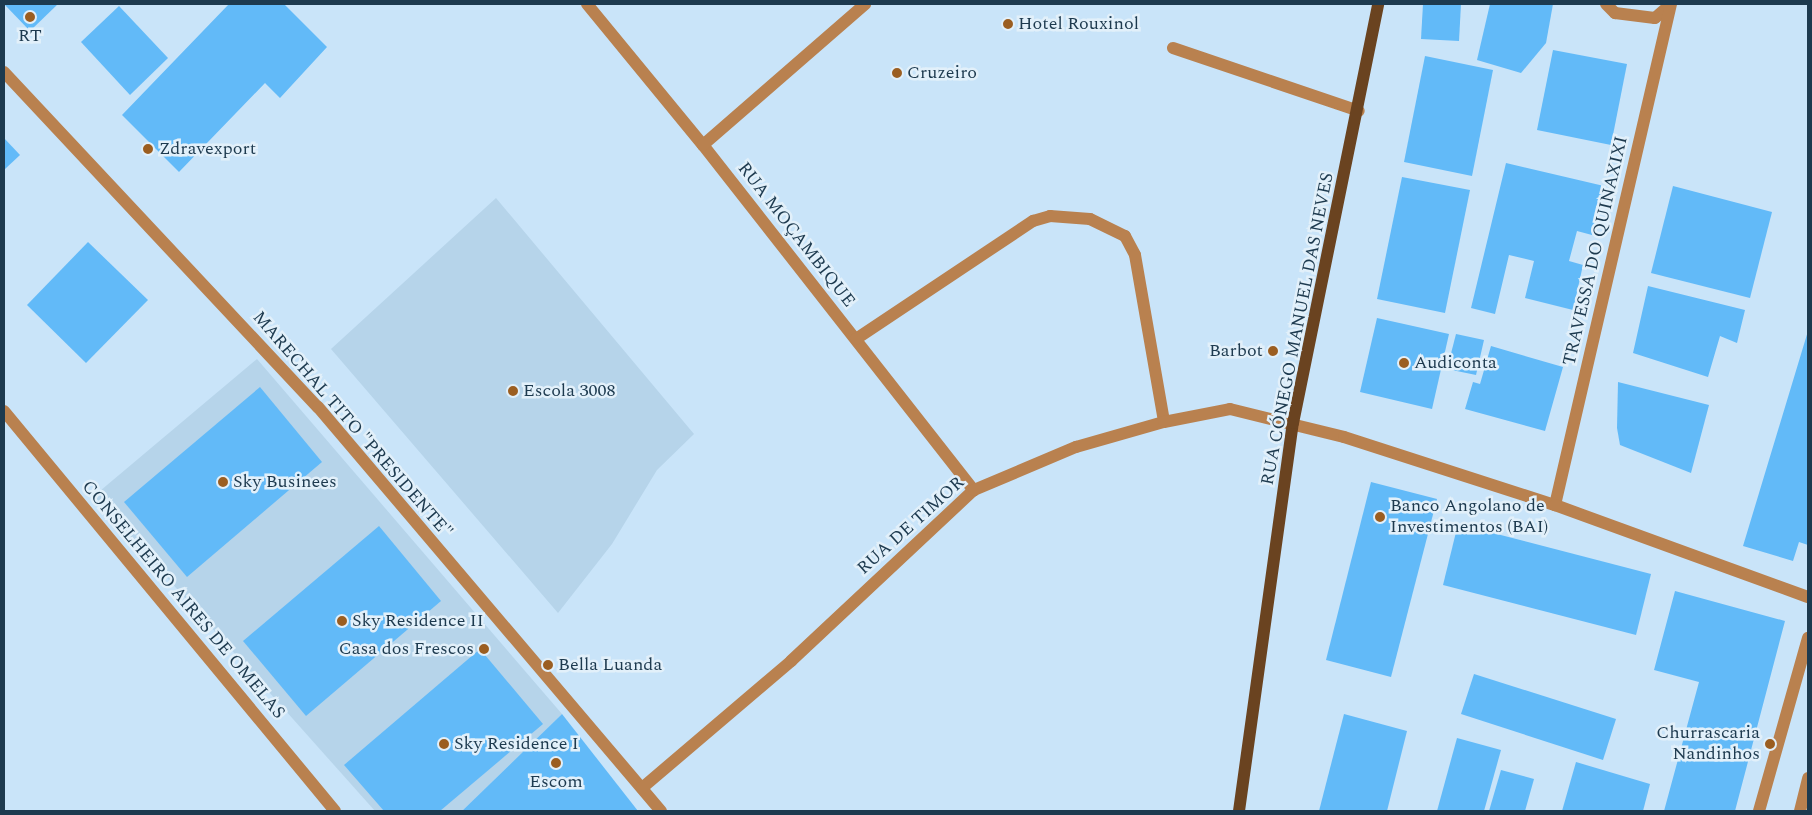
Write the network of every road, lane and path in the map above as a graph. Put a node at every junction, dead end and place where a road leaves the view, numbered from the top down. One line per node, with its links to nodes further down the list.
1 (587, 4): 9 (street, RUA MOÇAMBIQUE)
2 (864, 4): 9 (street)
3 (1378, 4): 8 (main road, RUA CÓNEGO MANUEL DAS NEVES)
4 (1606, 4): 5 (street)
5 (1670, 4): 15 (street, TRAVESSA DO QUINAXIXI)
6 (1173, 48): 8 (street)
7 (4, 72): 19 (street, MARECHAL TITO "PRESIDENTE")
8 (1359, 112): 13 (main road, RUA CÓNEGO MANUEL DAS NEVES)
9 (703, 145): 10 (street, RUA MOÇAMBIQUE)
10 (856, 339): 12 (street); 14 (street, RUA MOÇAMBIQUE)
11 (4, 411): 20 (street, CONSELHEIRO AIRES DE OMELAS)
12 (1164, 422): 13 (street, RUA DE TIMOR); 14 (street, RUA DE TIMOR)
13 (1293, 423): 15 (street, RUA DE TIMOR); 22 (main road, RUA CÓNEGO MANUEL DAS NEVES)
14 (974, 490): 19 (street, RUA DE TIMOR)
15 (1555, 505): 16 (street, RUA DE TIMOR)
16 (1808, 597)
17 (1808, 638): 23 (street)
18 (1808, 778): 24 (street)
19 (642, 788): 21 (street, MARECHAL TITO "PRESIDENTE")
20 (335, 811)
21 (661, 811)
22 (1239, 811)
23 (1759, 811)
24 (1800, 811)

